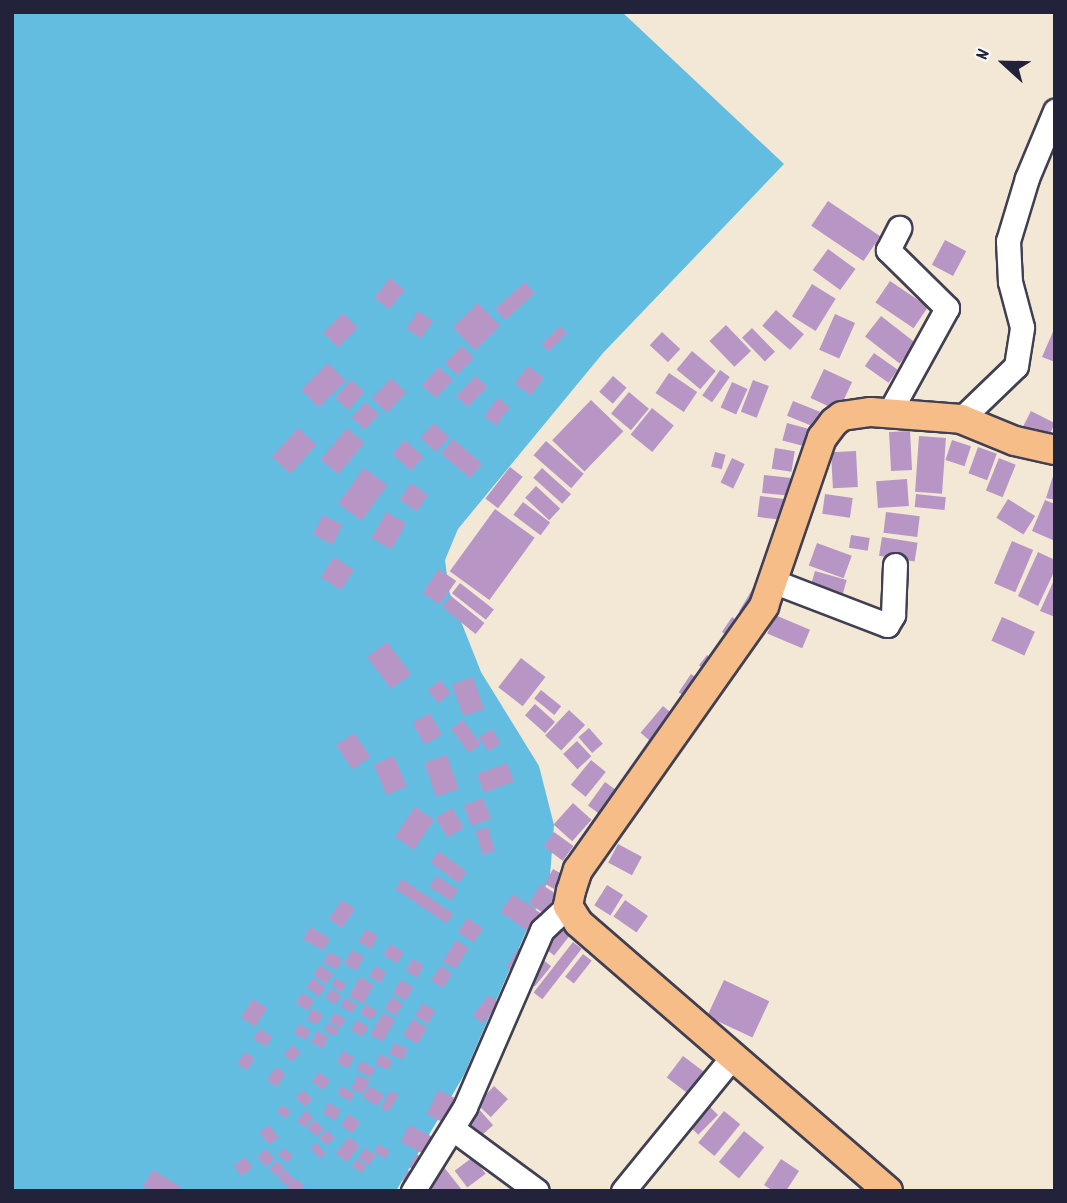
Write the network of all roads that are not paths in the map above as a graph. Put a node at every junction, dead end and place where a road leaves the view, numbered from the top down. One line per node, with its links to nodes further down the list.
1 (1055, 111): 4 (street)
2 (899, 228): 3 (street)
3 (889, 413): 4 (main road); 7 (main road)
4 (970, 422): 5 (main road)
5 (1055, 450)
6 (895, 565): 7 (street)
7 (775, 582): 8 (main road)
8 (568, 906): 9 (main road); 10 (street)
9 (733, 1056): 13 (street); 14 (main road)
10 (453, 1129): 11 (street); 12 (street)
11 (413, 1191)
12 (537, 1191)
13 (623, 1191)
14 (888, 1191)

